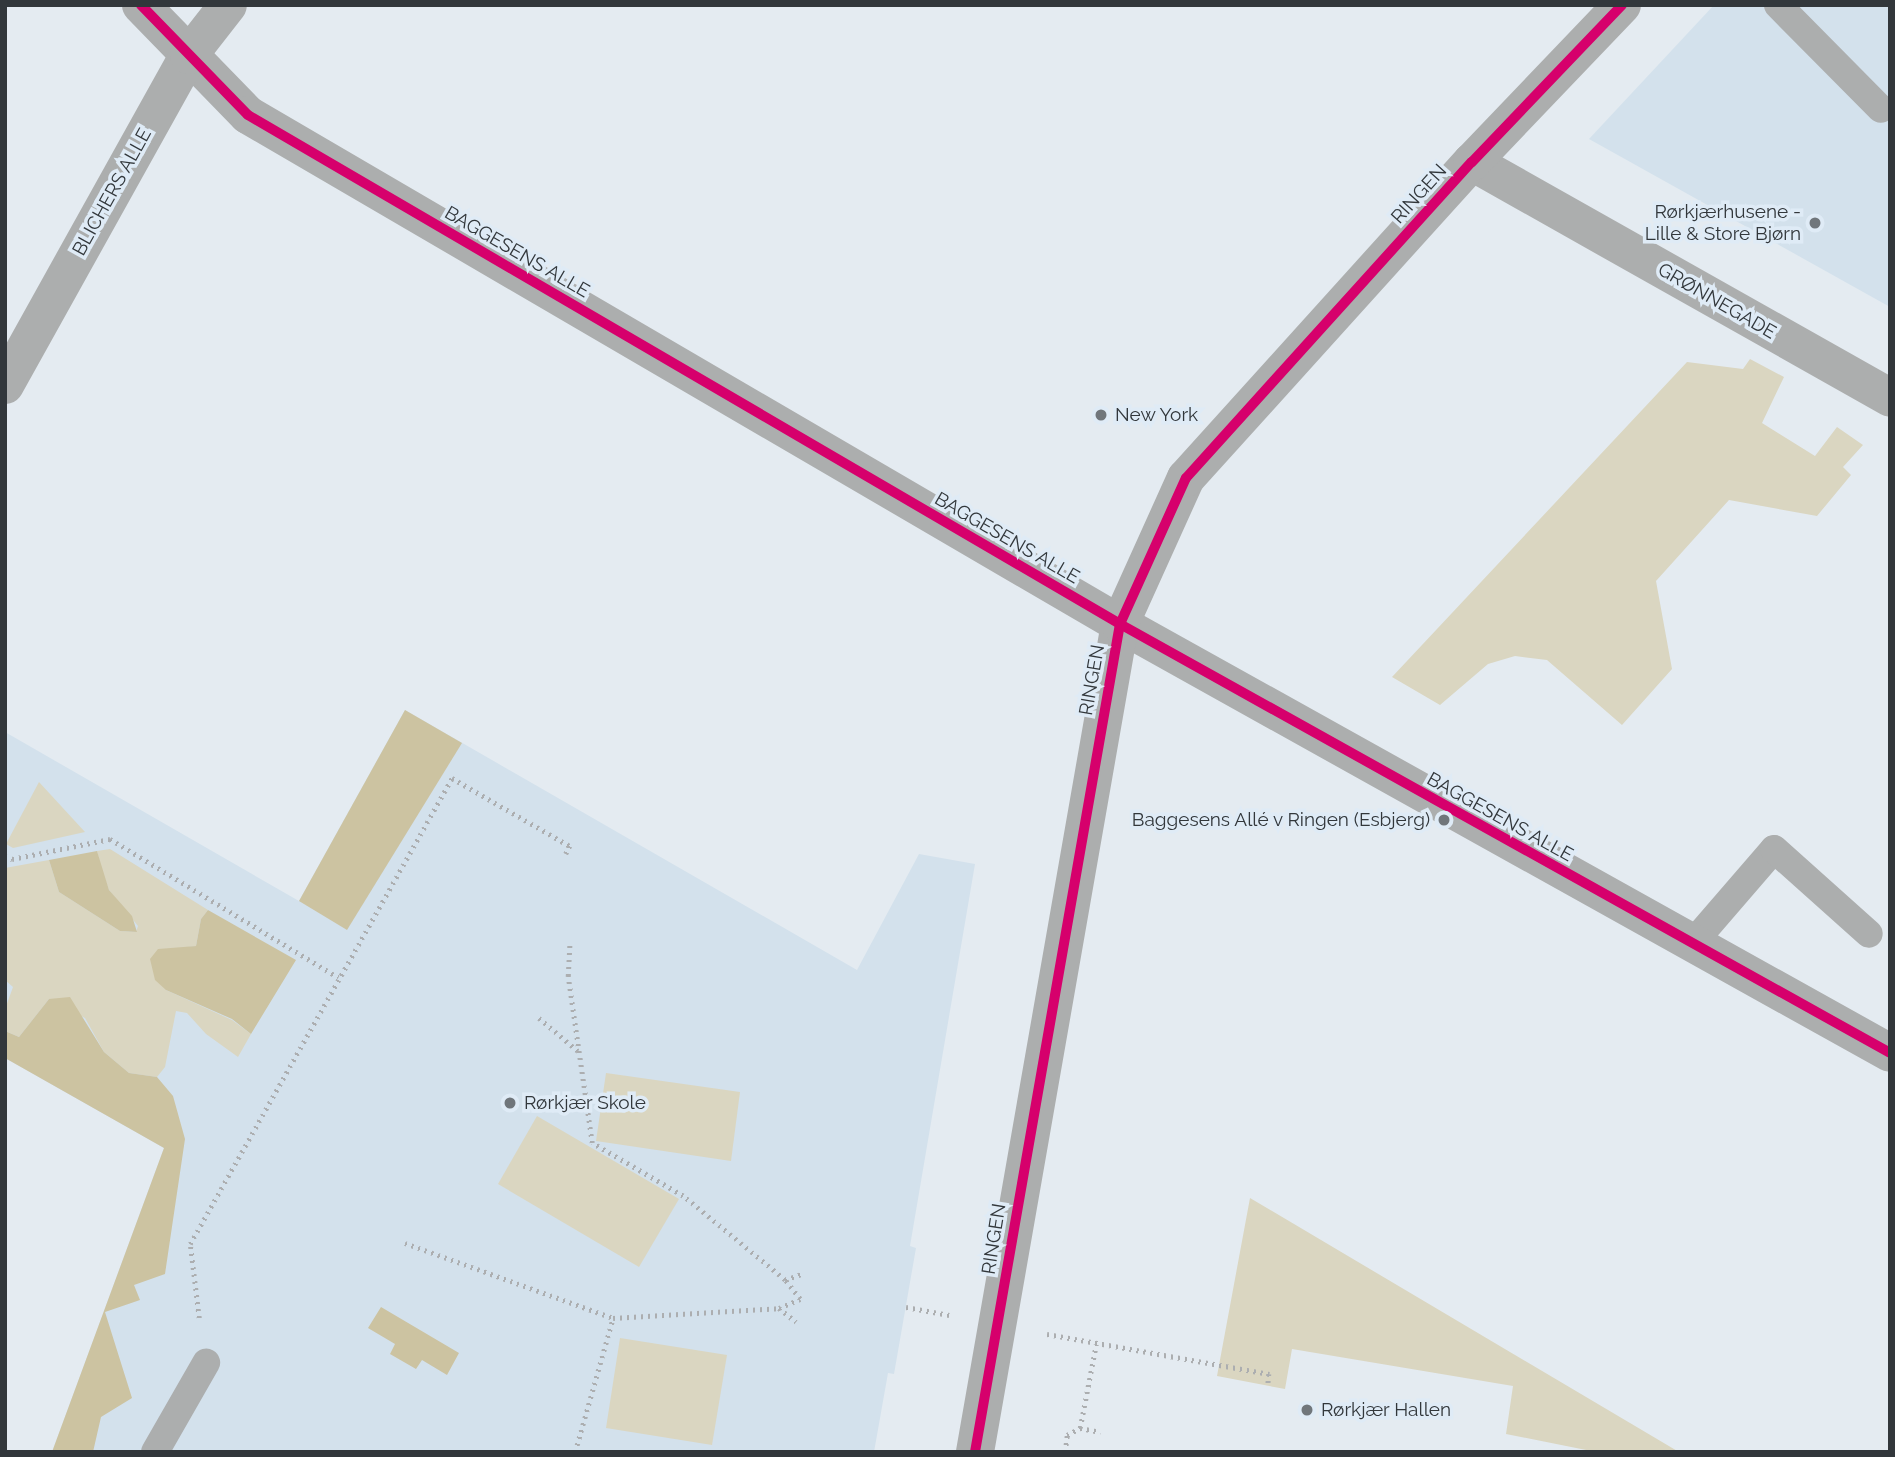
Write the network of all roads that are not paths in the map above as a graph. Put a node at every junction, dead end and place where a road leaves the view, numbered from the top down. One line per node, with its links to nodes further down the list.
1 (141, 5): 5 (street, BAGGESENS ALLE)
2 (228, 5): 5 (street, BLICHERS ALLE)
3 (1622, 5): 7 (street, RINGEN)
4 (1778, 5): 6 (lane)
5 (189, 55): 8 (street, BLICHERS ALLE); 10 (street, BAGGESENS ALLE)
6 (1881, 109)
7 (1472, 162): 9 (street, GRØNNEGADE); 10 (street, RINGEN)
8 (5, 385)
9 (1890, 398)
10 (1120, 624): 12 (street, BAGGESENS ALLE); 16 (street, RINGEN)
11 (1870, 934): 12 (lane)
12 (1692, 944): 13 (street, BAGGESENS ALLE)
13 (1890, 1053)
14 (205, 1363): 15 (lane)
15 (155, 1452)
16 (975, 1452)

